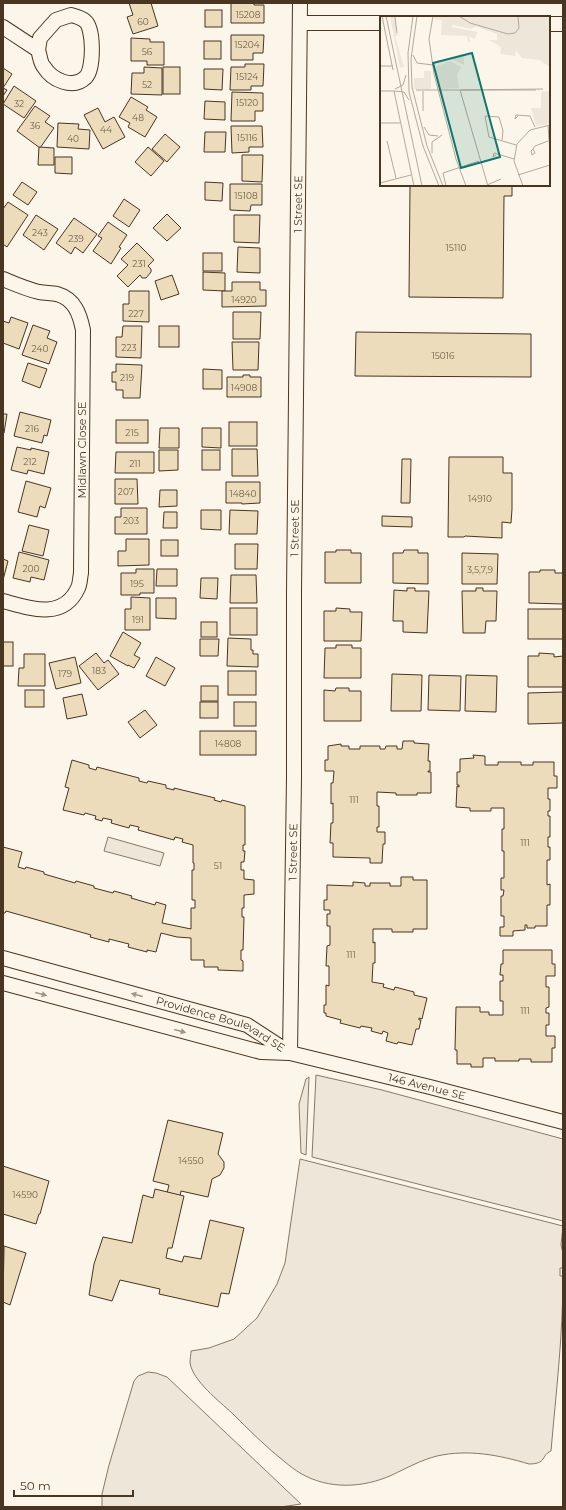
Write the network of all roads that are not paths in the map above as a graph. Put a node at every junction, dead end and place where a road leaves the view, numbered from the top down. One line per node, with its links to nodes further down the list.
1 (300, 3): 2 (street, 1 Street SE)
2 (301, 23): 3 (street); 12 (street, 1 Street SE)
3 (380, 23)
4 (550, 24): 5 (street)
5 (563, 24)
6 (3, 26): 7 (street)
7 (38, 50): 7 (street)
8 (3, 279): 9 (street, Midlawn Close SE)
9 (3, 601)
10 (3, 958): 12 (street, Providence Boulevard SE, one-way to 10)
11 (3, 984): 12 (street, Providence Boulevard SE, one-way to 12)
12 (290, 1053): 13 (street, 146 Avenue SE)
13 (563, 1122)

